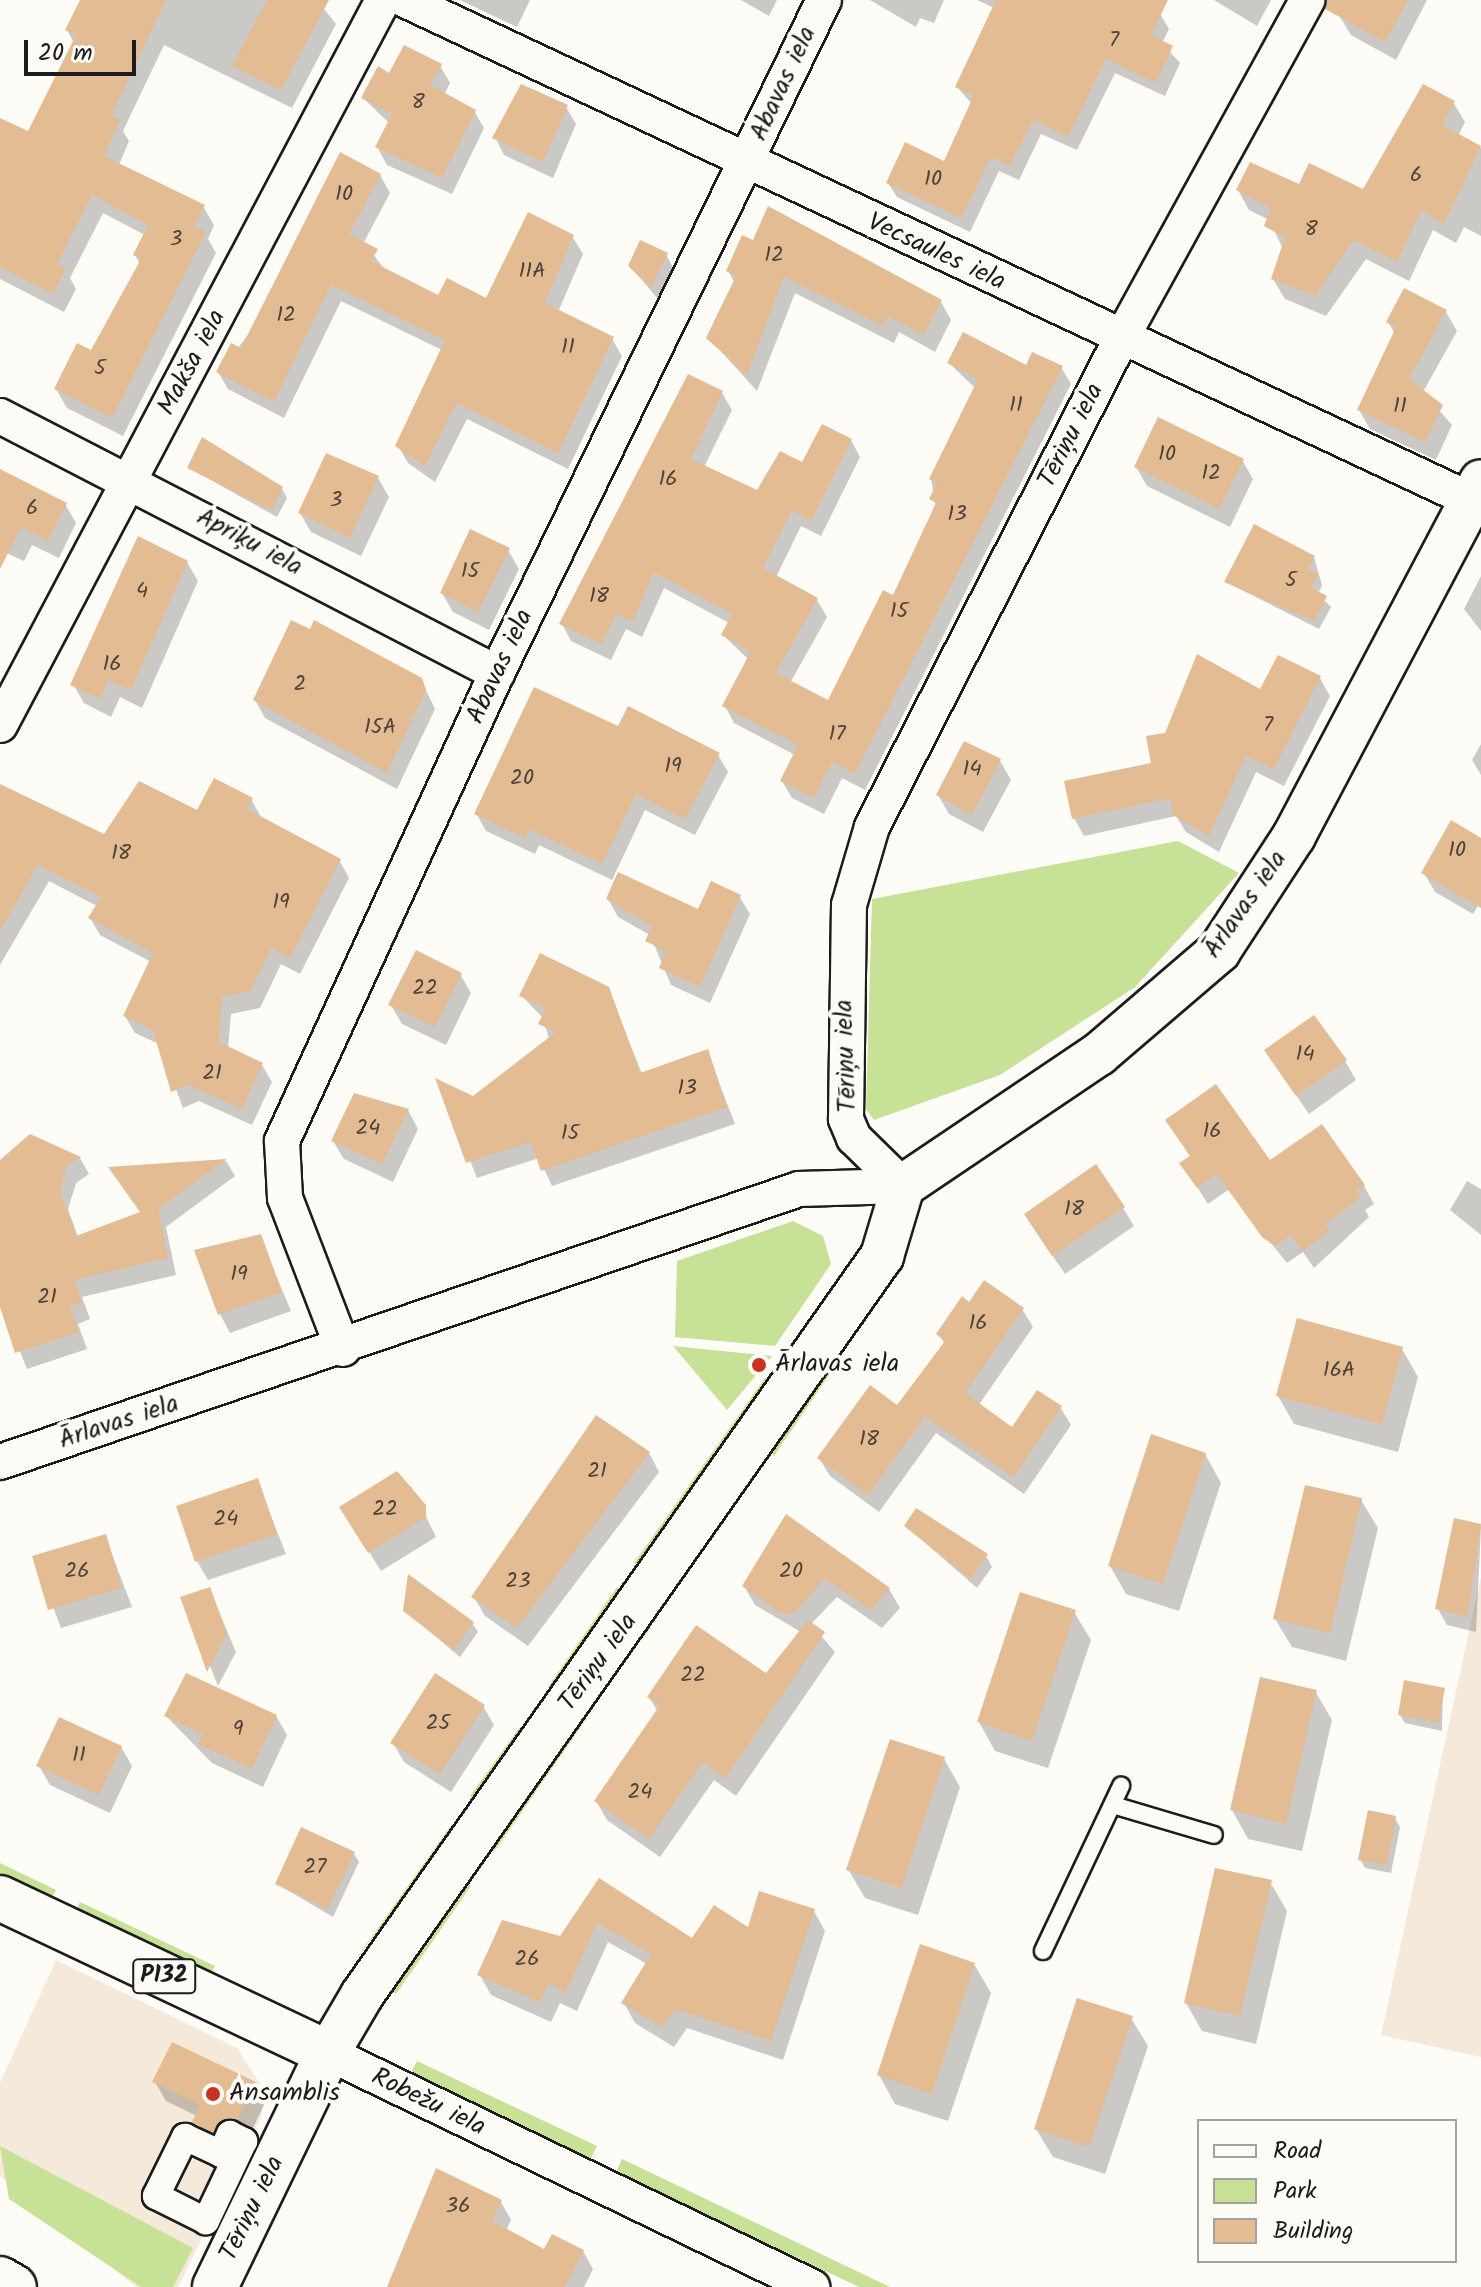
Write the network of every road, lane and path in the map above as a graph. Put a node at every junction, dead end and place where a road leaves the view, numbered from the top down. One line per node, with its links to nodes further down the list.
1 (383, 0): 8 (street, Makša iela)
2 (405, 0): 5 (street, Vecsaules iela)
3 (824, 0): 5 (street, Abavas iela)
4 (1307, 0): 6 (street, Tēriņu iela)
5 (746, 165): 6 (street, Vecsaules iela); 10 (street, Abavas iela)
6 (1121, 339): 9 (street, Vecsaules iela); 12 (street, Tēriņu iela)
7 (0, 416): 8 (street, Apriķu iela)
8 (131, 481): 10 (street, Apriķu iela); 11 (street, Makša iela)
9 (1476, 490): 12 (street, Ārlavas iela)
10 (497, 673): 13 (street, Abavas iela)
11 (0, 725)
12 (903, 1186): 13 (street, Ārlavas iela); 20 (street, Tēriņu iela)
13 (343, 1349): 14 (street, Ārlavas iela)
14 (0, 1462)
15 (1121, 1786): 16 (lane)
16 (1113, 1805): 17 (lane); 19 (lane)
17 (1214, 1835)
18 (0, 1898): 20 (main road, Robežu iela / P132)
19 (1043, 1951)
20 (328, 2053): 21 (street, Robežu iela); 24 (main road, Tēriņu iela)
21 (758, 2276): 25 (street, Robežu iela)
22 (0, 2279): 23 (main road)
23 (14, 2287)
24 (215, 2287)
25 (812, 2287)

